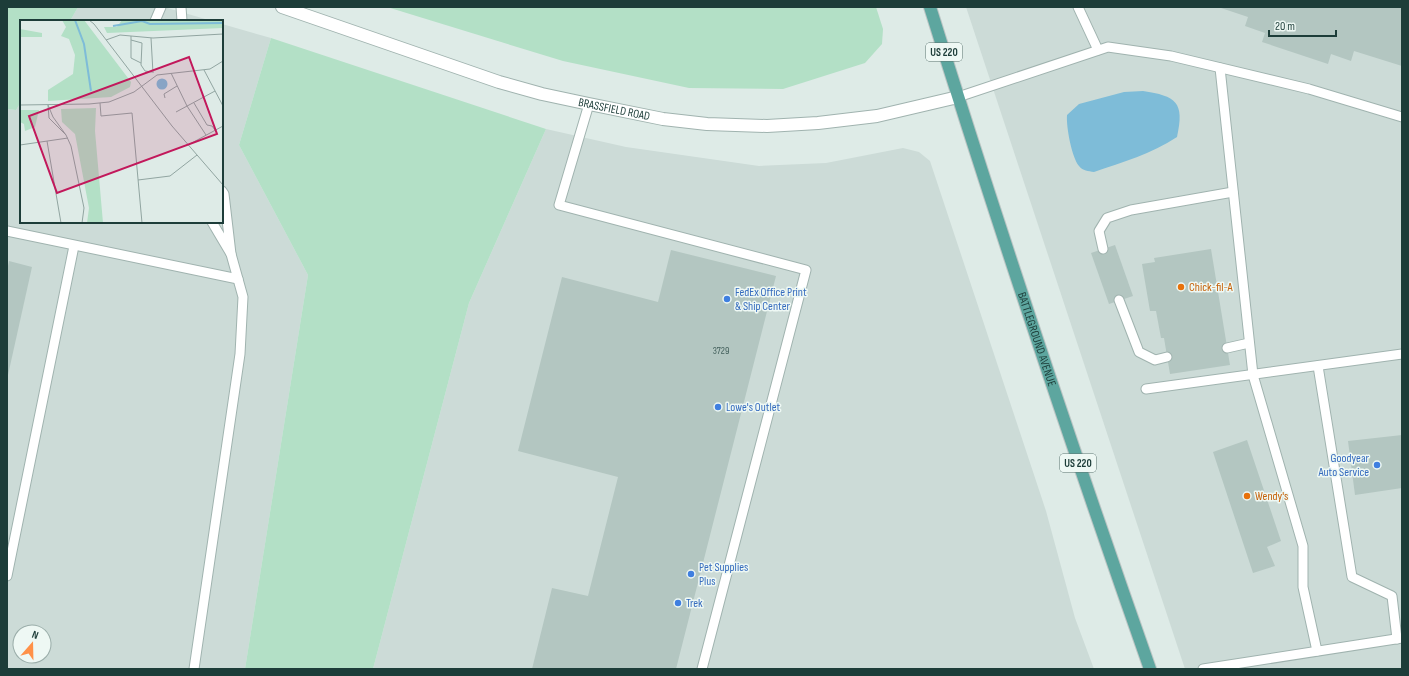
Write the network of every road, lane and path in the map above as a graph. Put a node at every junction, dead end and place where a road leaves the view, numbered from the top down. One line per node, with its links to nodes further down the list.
1 (161, 7): 6 (lane)
2 (182, 7): 7 (lane)
3 (282, 7): 11 (street, BRASSFIELD ROAD)
4 (930, 7): 10 (main road, BATTLEGROUND AVENUE / US 220)
5 (1077, 7): 8 (lane)
6 (155, 20)
7 (182, 20)
8 (1098, 50): 9 (lane); 10 (lane)
9 (1220, 68): 12 (lane); 14 (lane)
10 (958, 97): 11 (street, BRASSFIELD ROAD); 34 (main road, BATTLEGROUND AVENUE / US 220)
11 (589, 104): 33 (lane)
12 (1402, 117)
13 (223, 192): 19 (lane)
14 (1233, 192): 18 (lane); 22 (lane)
15 (213, 223): 19 (lane)
16 (7, 231): 17 (lane)
17 (74, 246): 20 (lane); 29 (lane)
18 (1103, 249)
19 (231, 254): 20 (lane)
20 (238, 279): 32 (lane)
21 (1120, 300): 25 (lane)
22 (1249, 343): 23 (lane); 27 (lane)
23 (1227, 348)
24 (1402, 354): 26 (lane)
25 (1167, 357)
26 (1318, 366): 27 (lane); 30 (lane)
27 (1253, 375): 28 (lane); 31 (lane)
28 (1146, 389)
29 (7, 576)
30 (1400, 639): 31 (lane)
31 (1317, 651): 35 (lane)
32 (194, 669)
33 (702, 669)
34 (1150, 669)
35 (1203, 669)

